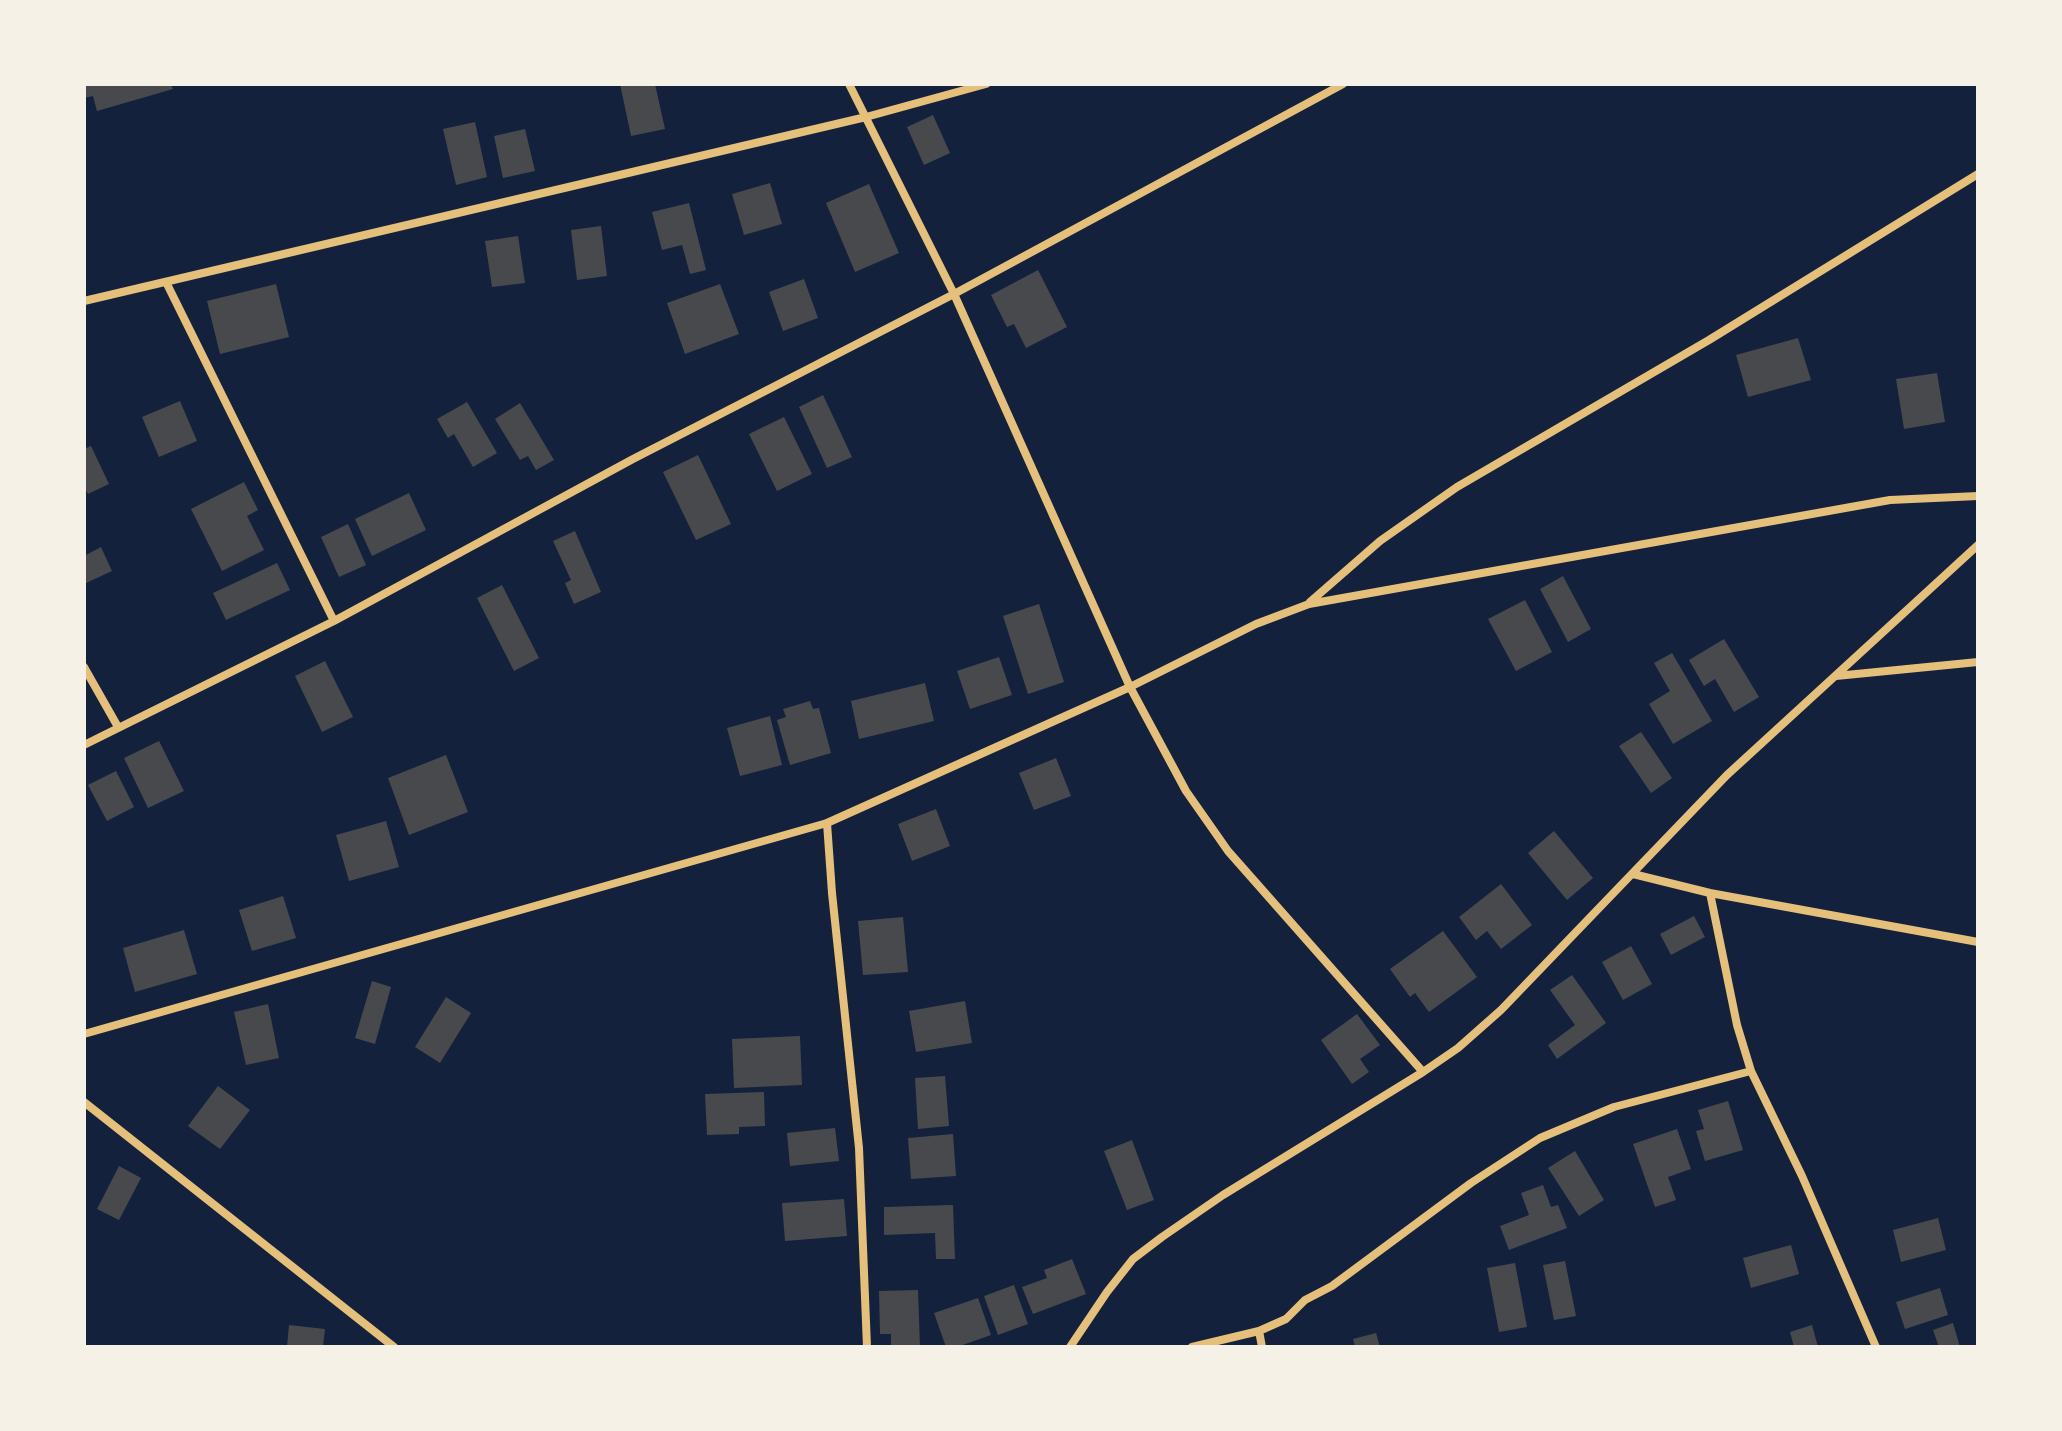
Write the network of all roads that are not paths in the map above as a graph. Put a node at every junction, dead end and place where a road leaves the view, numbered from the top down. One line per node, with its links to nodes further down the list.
1 (849, 84): 4 (street)
2 (986, 84): 4 (street)
3 (1343, 84): 7 (street)
4 (866, 117): 6 (street); 7 (street)
5 (1978, 174): 11 (street)
6 (166, 282): 8 (street); 12 (street)
7 (954, 294): 12 (street); 16 (street)
8 (84, 301)
9 (1978, 496): 11 (street)
10 (1978, 545): 15 (street)
11 (1309, 604): 16 (street)
12 (334, 621): 17 (street)
13 (1978, 662): 15 (street)
14 (84, 667): 17 (street)
15 (1835, 676): 20 (street)
16 (1130, 687): 19 (street); 25 (street)
17 (118, 727): 18 (street)
18 (84, 745)
19 (827, 823): 23 (street); 29 (street)
20 (1633, 874): 21 (street); 25 (street)
21 (1710, 893): 22 (street); 24 (street)
22 (1978, 942)
23 (84, 1034)
24 (1751, 1071): 27 (street); 33 (street)
25 (1423, 1072): 30 (street)
26 (84, 1102): 28 (street)
27 (1259, 1331): 31 (street); 32 (street)
28 (394, 1347)
29 (867, 1347)
30 (1070, 1347)
31 (1192, 1347)
32 (1262, 1347)
33 (1876, 1347)

